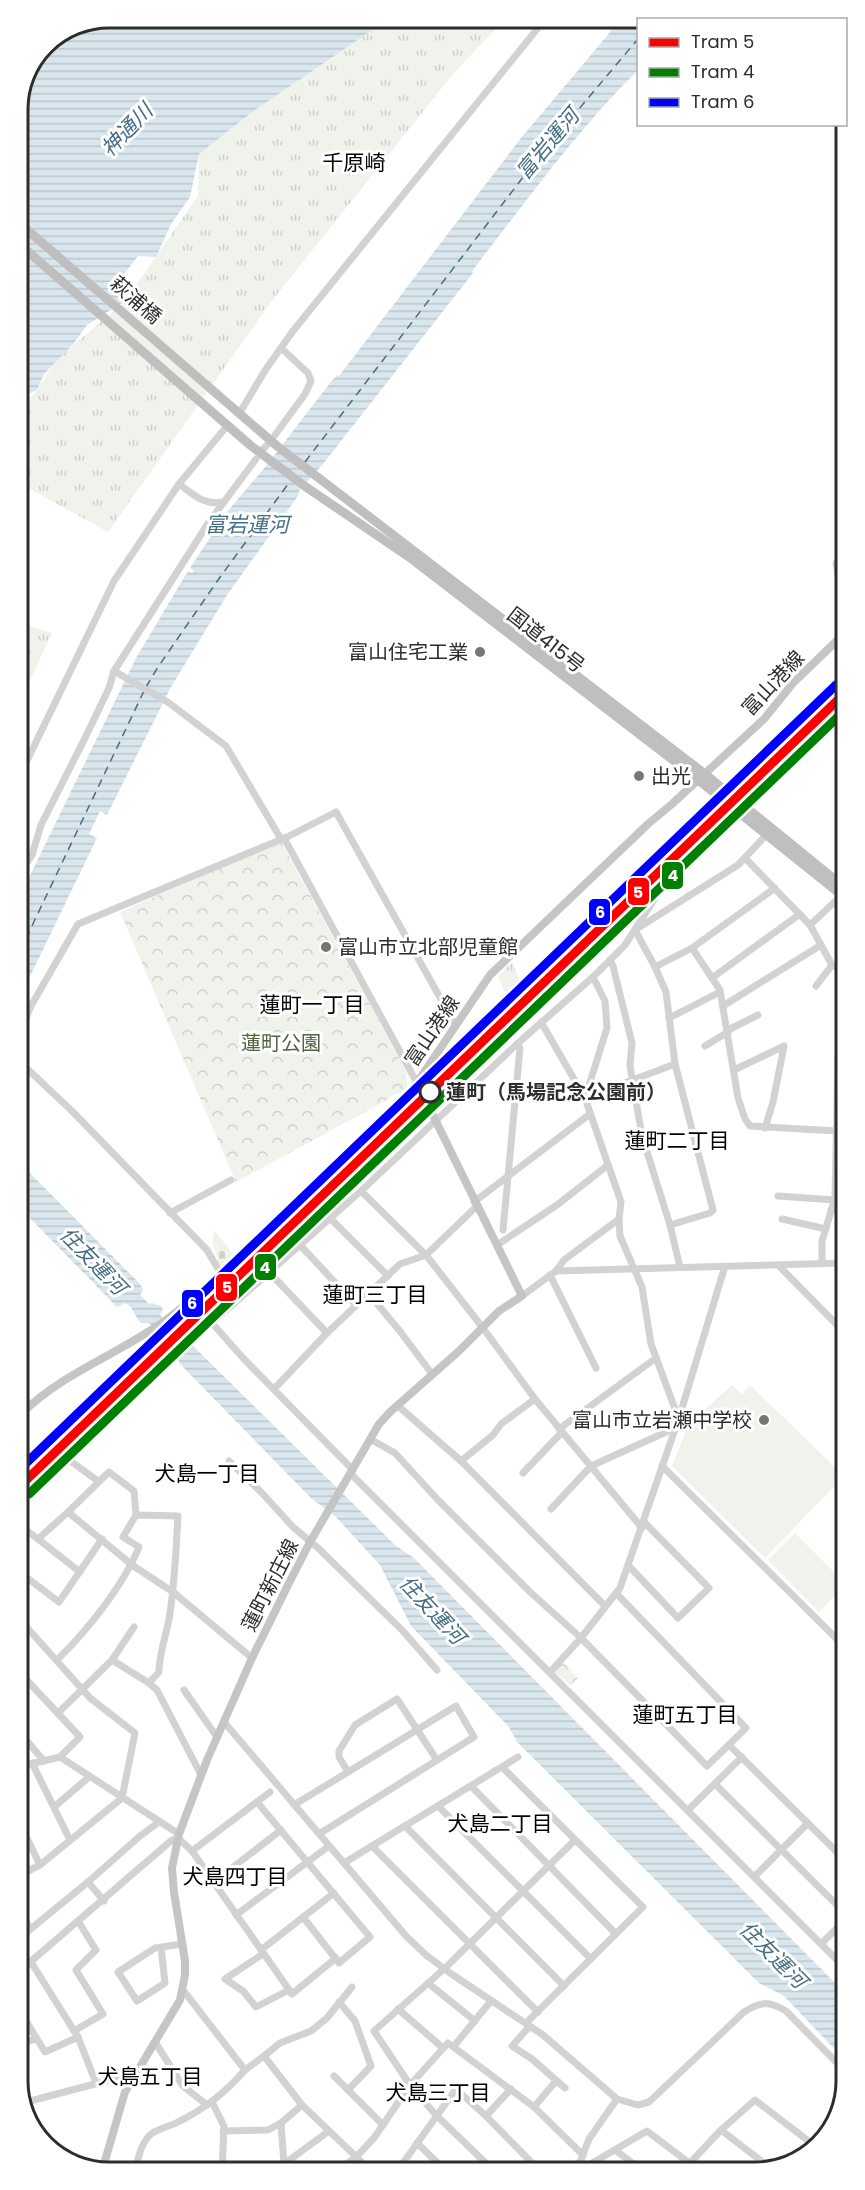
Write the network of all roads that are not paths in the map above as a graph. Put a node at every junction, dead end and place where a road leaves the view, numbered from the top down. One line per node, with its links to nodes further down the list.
1 (537, 29): 4 (street)
2 (29, 232): 5 (highway, 萩浦橋)
3 (29, 253): 7 (highway, 萩浦橋)
4 (280, 348): 6 (street); 8 (street)
5 (230, 406): 6 (highway, 国道415号)
6 (239, 414): 9 (highway, 国道415号)
7 (224, 423): 9 (highway, 国道415号); 11 (street)
8 (275, 435)
9 (269, 449): 16 (highway, 国道415号); 16 (highway, 国道415号)
10 (256, 459): 12 (street)
11 (179, 484): 12 (street); 15 (street)
12 (224, 502): 14 (street)
13 (836, 642): 16 (main road, 富山港線)
14 (114, 671): 18 (street); 20 (street)
15 (29, 757)
16 (701, 777): 17 (highway, 国道415号); 43 (main road, 富山港線)
17 (770, 832): 19 (street); 22 (highway, 国道415号)
18 (282, 839): 39 (street); 43 (street); 51 (street)
19 (746, 859): 23 (street); 27 (street)
20 (29, 860)
21 (664, 884): 27 (street)
22 (836, 886)
23 (775, 888): 25 (street); 29 (street)
24 (836, 901): 26 (street)
25 (800, 914): 26 (street); 35 (street)
26 (810, 925): 28 (street)
27 (635, 930): 30 (street); 32 (street)
28 (821, 945): 31 (street); 38 (street)
29 (692, 948): 32 (street); 35 (street)
30 (610, 960): 34 (street); 50 (street)
31 (832, 965): 33 (street); 36 (street)
32 (655, 967): 41 (street)
33 (836, 967)
34 (593, 977): 42 (street); 52 (street)
35 (712, 978): 37 (street)
36 (816, 986)
37 (720, 992): 38 (street); 41 (street)
38 (723, 1006): 44 (street)
39 (29, 1013)
40 (758, 1015): 44 (street)
41 (669, 1018): 47 (street)
42 (541, 1022): 45 (street); 52 (street)
43 (456, 1026): 51 (main road, 富山港線)
44 (728, 1031): 46 (street); 48 (street)
45 (517, 1044): 54 (street); 59 (street)
46 (705, 1046)
47 (675, 1064): 50 (street); 71 (street)
48 (734, 1070): 56 (street); 56 (street)
49 (29, 1071): 67 (street)
50 (632, 1080): 52 (street); 71 (street)
51 (417, 1083): 54 (main road); 85 (main road, 富山港線)
52 (585, 1098): 53 (street)
53 (590, 1114): 57 (street); 59 (street)
54 (435, 1122): 61 (street); 64 (main road)
55 (836, 1127): 56 (street)
56 (765, 1128)
57 (608, 1165): 70 (street); 75 (street)
58 (836, 1168): 63 (street)
59 (509, 1178): 64 (street); 73 (street)
60 (231, 1179): 67 (street)
61 (362, 1191): 68 (street); 76 (street)
62 (778, 1196): 63 (street)
63 (835, 1200): 65 (street)
64 (476, 1204): 75 (main road); 76 (street)
65 (831, 1210): 66 (street); 72 (street)
66 (836, 1210)
67 (170, 1213): 85 (street)
68 (330, 1218): 74 (street); 86 (street)
69 (782, 1219): 72 (street)
70 (619, 1220): 82 (street); 84 (street)
71 (670, 1225): 81 (street)
72 (825, 1229): 77 (street)
73 (502, 1230)
74 (300, 1245): 83 (street); 89 (street)
75 (497, 1245): 88 (main road)
76 (426, 1255): 86 (street); 91 (street)
77 (822, 1263): 78 (street); 80 (street)
78 (836, 1263)
79 (725, 1266): 80 (street); 81 (street); 100 (street)
80 (779, 1266): 90 (street)
81 (680, 1267): 82 (street)
82 (633, 1268): 84 (street); 93 (street)
83 (269, 1272): 92 (street); 96 (street)
84 (553, 1273): 88 (street); 94 (street)
85 (221, 1274): 99 (main road, 富山港線)
86 (388, 1276): 87 (street)
87 (369, 1294): 89 (street); 95 (street)
88 (522, 1296): 91 (main road, 蓮町新庄線)
89 (356, 1305): 92 (street)
90 (836, 1324)
91 (483, 1328): 95 (main road, 蓮町新庄線); 97 (street)
92 (327, 1333): 96 (street)
93 (656, 1358): 100 (street); 102 (street)
94 (596, 1368)
95 (432, 1374): 98 (main road, 蓮町新庄線)
96 (274, 1389): 109 (street)
97 (535, 1399): 102 (street); 105 (street)
98 (397, 1404): 103 (main road, 蓮町新庄線); 105 (street)
99 (29, 1407)
100 (679, 1418): 101 (street)
101 (675, 1428): 106 (street); 107 (street)
102 (561, 1430): 106 (street); 108 (street)
103 (370, 1439): 109 (main road, 蓮町新庄線); 129 (street)
104 (229, 1461): 119 (street)
105 (461, 1461): 126 (street)
106 (591, 1466): 112 (street); 115 (street)
107 (662, 1466): 115 (street); 130 (street)
108 (523, 1473)
109 (351, 1474): 119 (main road, 蓮町新庄線); 135 (street)
110 (98, 1481): 111 (street); 113 (street); 114 (street)
111 (29, 1497)
112 (551, 1509)
113 (68, 1512): 117 (street); 118 (street)
114 (136, 1515): 120 (street); 124 (street)
115 (643, 1525): 121 (street); 121 (street)
116 (29, 1532): 117 (street)
117 (38, 1539): 122 (street)
118 (102, 1539): 120 (street); 122 (street)
119 (310, 1542): 131 (main road, 蓮町新庄線); 134 (street)
120 (132, 1564): 124 (street); 132 (street)
121 (628, 1565): 125 (street)
122 (81, 1572): 123 (street)
123 (29, 1580)
124 (173, 1592): 131 (street); 137 (street)
125 (616, 1593): 126 (street); 145 (street)
126 (605, 1606): 129 (street)
127 (134, 1627): 133 (street)
128 (29, 1630): 132 (street)
129 (581, 1638): 135 (street); 145 (street)
130 (836, 1638)
131 (252, 1658): 141 (main road, 蓮町新庄線)
132 (57, 1660): 138 (street)
133 (112, 1660): 137 (street); 138 (street)
134 (438, 1670)
135 (550, 1672): 165 (street)
136 (29, 1682): 140 (street)
137 (149, 1683): 155 (street)
138 (82, 1689): 140 (street); 160 (street)
139 (184, 1690): 143 (street)
140 (58, 1713): 146 (street)
141 (224, 1722): 143 (main road, 蓮町新庄線); 162 (street)
142 (418, 1729): 149 (street); 149 (street); 154 (street); 154 (street)
143 (217, 1737): 155 (main road, 蓮町新庄線)
144 (29, 1743): 150 (street)
145 (729, 1745): 148 (street)
146 (60, 1757): 150 (street); 156 (street)
147 (518, 1757): 153 (street)
148 (742, 1757): 157 (street); 167 (street)
149 (437, 1760): 170 (street)
150 (44, 1761): 151 (street)
151 (32, 1763): 152 (street); 164 (street)
152 (29, 1764)
153 (502, 1767): 158 (street); 173 (street)
154 (348, 1772): 162 (street)
155 (201, 1775): 171 (main road, 蓮町新庄線)
156 (89, 1777): 160 (street); 164 (street)
157 (715, 1784): 165 (street); 177 (street)
158 (471, 1786): 163 (street); 183 (street)
159 (270, 1792): 161 (street)
160 (122, 1798): 166 (street); 172 (street)
161 (257, 1802): 169 (street); 178 (street)
162 (294, 1805): 170 (street)
163 (438, 1806): 168 (street); 188 (street)
164 (54, 1807): 172 (street)
165 (688, 1810): 185 (street)
166 (159, 1822): 171 (street); 186 (street)
167 (808, 1823): 177 (street); 179 (street)
168 (405, 1826): 176 (street); 194 (street)
169 (281, 1830): 180 (street); 187 (street)
170 (319, 1834): 175 (street)
171 (178, 1836): 178 (street); 190 (street); 199 (main road, 蓮町新庄線)
172 (70, 1840): 182 (street)
173 (575, 1840): 183 (street); 198 (street)
174 (29, 1842): 182 (street)
175 (329, 1846): 180 (street); 181 (street)
176 (372, 1846): 181 (street); 200 (street)
177 (781, 1850): 185 (street); 191 (street)
178 (192, 1851): 187 (street)
179 (836, 1851)
180 (308, 1862): 189 (street); 192 (street)
181 (344, 1863): 208 (street)
182 (40, 1865): 184 (street)
183 (549, 1865): 188 (street); 198 (street)
184 (29, 1870)
185 (754, 1876): 201 (street)
186 (88, 1882): 190 (street); 197 (street)
187 (214, 1882): 192 (street)
188 (523, 1891): 194 (street); 205 (street)
189 (334, 1893): 193 (street); 204 (street)
190 (104, 1901): 195 (street)
191 (836, 1906)
192 (236, 1915): 203 (street)
193 (303, 1917): 203 (street); 204 (street)
194 (496, 1918): 200 (street); 210 (street)
195 (78, 1921): 207 (street); 221 (street)
196 (836, 1928): 201 (street)
197 (30, 1929)
198 (616, 1934): 205 (street)
199 (182, 1944): 202 (street); 212 (main road, 蓮町新庄線)
200 (470, 1944): 208 (street); 217 (street)
201 (821, 1944): 206 (street)
202 (161, 1947): 202 (street)
203 (262, 1952): 213 (street); 213 (street)
204 (336, 1958): 213 (street)
205 (591, 1959): 210 (street)
206 (836, 1959)
207 (31, 1962): 221 (street)
208 (444, 1969): 209 (street); 214 (street)
209 (428, 1983): 216 (street); 218 (street)
210 (564, 1986): 217 (street)
211 (352, 1987): 215 (street)
212 (183, 1990): 224 (main road, 蓮町新庄線); 229 (street)
213 (289, 1990)
214 (491, 2001): 218 (street); 219 (street)
215 (339, 2002): 227 (street); 237 (street)
216 (398, 2009): 226 (street); 234 (street)
217 (538, 2012): 219 (street)
218 (475, 2021): 225 (street)
219 (528, 2024): 232 (street); 238 (street)
220 (29, 2027): 222 (street)
221 (76, 2034): 222 (street); 233 (street)
222 (36, 2038): 223 (street)
223 (29, 2041)
224 (155, 2042): 230 (main road, 蓮町新庄線); 240 (street)
225 (454, 2046): 226 (street); 236 (street)
226 (443, 2048): 234 (street)
227 (264, 2056): 229 (street); 241 (street)
228 (836, 2062): 238 (street)
229 (245, 2070): 240 (street)
230 (136, 2073): 233 (street); 255 (main road, 蓮町新庄線)
231 (334, 2076): 237 (street)
232 (556, 2080): 235 (street); 242 (street)
233 (96, 2083): 239 (street)
234 (410, 2085): 243 (street); 246 (street)
235 (565, 2088)
236 (511, 2089): 242 (street); 244 (street)
237 (348, 2090): 246 (street)
238 (617, 2099): 253 (street)
239 (31, 2101)
240 (210, 2104): 248 (street); 256 (street)
241 (302, 2105): 245 (street); 249 (street)
242 (534, 2107): 253 (street)
243 (436, 2115): 244 (street); 251 (street); 265 (street)
244 (486, 2116): 266 (street)
245 (281, 2123): 248 (street); 258 (street)
246 (383, 2125): 254 (street)
247 (721, 2130): 250 (street); 263 (street); 271 (street)
248 (223, 2131): 257 (street)
249 (329, 2131): 254 (street); 259 (street)
250 (809, 2141)
251 (417, 2143): 262 (street); 264 (street)
252 (615, 2150): 268 (street); 269 (street); 270 (street)
253 (583, 2155): 267 (street)
254 (356, 2157): 260 (street); 261 (street)
255 (105, 2161)
256 (138, 2161)
257 (222, 2161)
258 (284, 2161)
259 (288, 2161)
260 (350, 2161)
261 (361, 2161)
262 (406, 2161)
263 (763, 2161)
264 (437, 2162)
265 (484, 2162)
266 (531, 2162)
267 (582, 2162)
268 (594, 2162)
269 (631, 2162)
270 (689, 2162)
271 (691, 2162)

